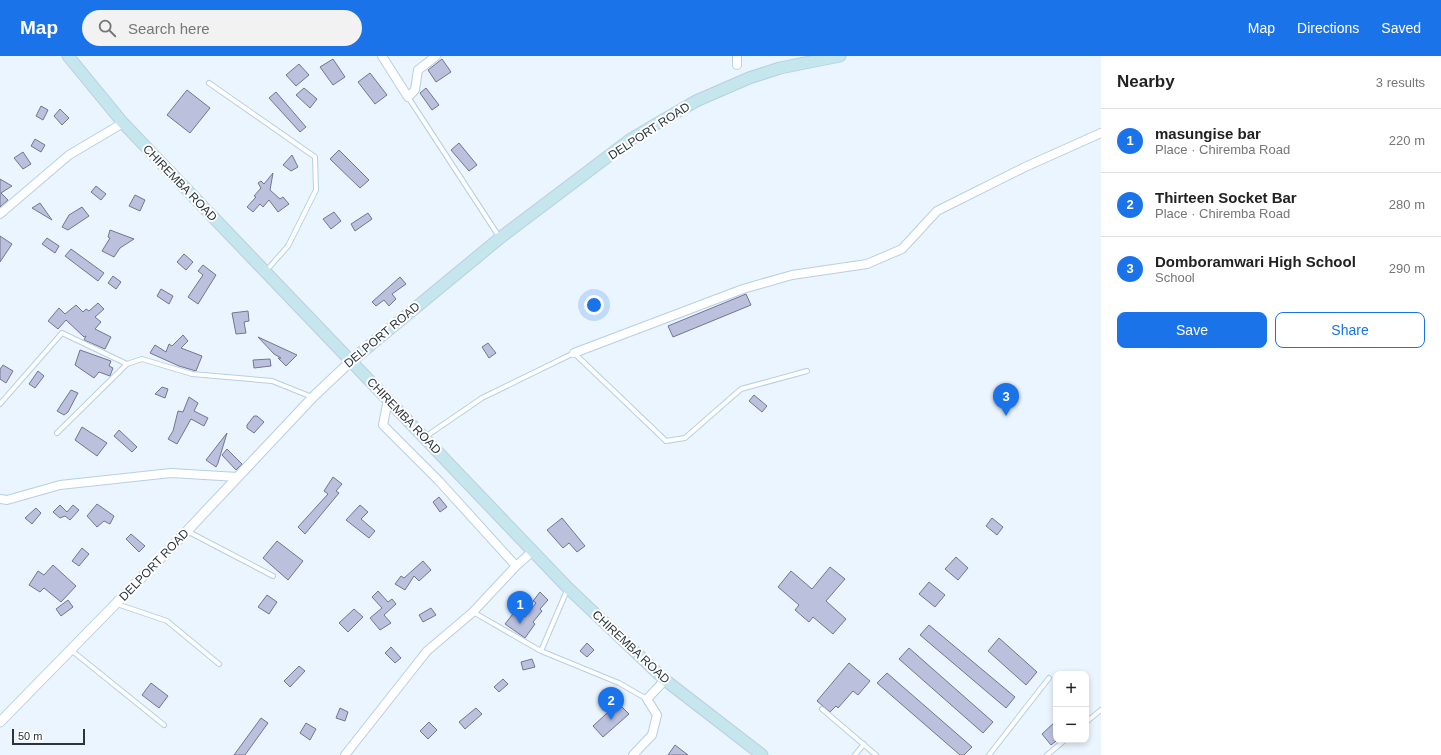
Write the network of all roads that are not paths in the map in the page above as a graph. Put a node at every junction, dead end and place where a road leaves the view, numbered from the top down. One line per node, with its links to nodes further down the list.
1 (68, 56): 9 (main road, CHIREMBA ROAD)
2 (382, 56): 8 (street)
3 (436, 56): 8 (street)
4 (737, 56): 6 (street)
5 (840, 56): 12 (main road, DELPORT ROAD)
6 (737, 65)
7 (209, 83): 13 (lane)
8 (408, 97): 12 (lane)
9 (123, 123): 11 (street); 13 (main road, CHIREMBA ROAD)
10 (1101, 132): 14 (street)
11 (0, 214)
12 (500, 238): 15 (main road, DELPORT ROAD)
13 (265, 272): 15 (main road, CHIREMBA ROAD)
14 (574, 353): 17 (lane); 22 (lane)
15 (351, 361): 18 (street, DELPORT ROAD); 19 (main road, CHIREMBA ROAD)
16 (127, 364): 18 (lane); 20 (lane); 21 (lane)
17 (807, 371)
18 (312, 397): 23 (street, DELPORT ROAD)
19 (388, 399): 22 (main road, CHIREMBA ROAD); 27 (street)
20 (0, 404)
21 (57, 433)
22 (425, 437): 26 (main road, CHIREMBA ROAD)
23 (238, 477): 24 (street); 25 (street, DELPORT ROAD)
24 (0, 499)
25 (187, 531): 28 (lane); 30 (street, DELPORT ROAD)
26 (533, 551): 27 (street); 29 (main road, CHIREMBA ROAD)
27 (516, 566): 31 (street)
28 (273, 576)
29 (568, 588): 33 (lane); 36 (main road, CHIREMBA ROAD)
30 (116, 603): 32 (street, DELPORT ROAD); 34 (lane)
31 (473, 612): 33 (lane); 45 (street)
32 (71, 650): 41 (street, DELPORT ROAD); 42 (lane)
33 (541, 650): 37 (lane)
34 (219, 664)
35 (1049, 678): 50 (lane)
36 (665, 680): 37 (street); 47 (main road, CHIREMBA ROAD)
37 (647, 699): 46 (street)
38 (822, 709): 44 (lane)
39 (1101, 710): 40 (lane)
40 (1089, 720)
41 (0, 722)
42 (164, 725)
43 (1061, 743): 51 (lane)
44 (864, 744): 48 (lane); 49 (lane)
45 (345, 755)
46 (634, 755)
47 (762, 755)
48 (855, 755)
49 (876, 755)
50 (989, 755)
51 (1047, 755)

